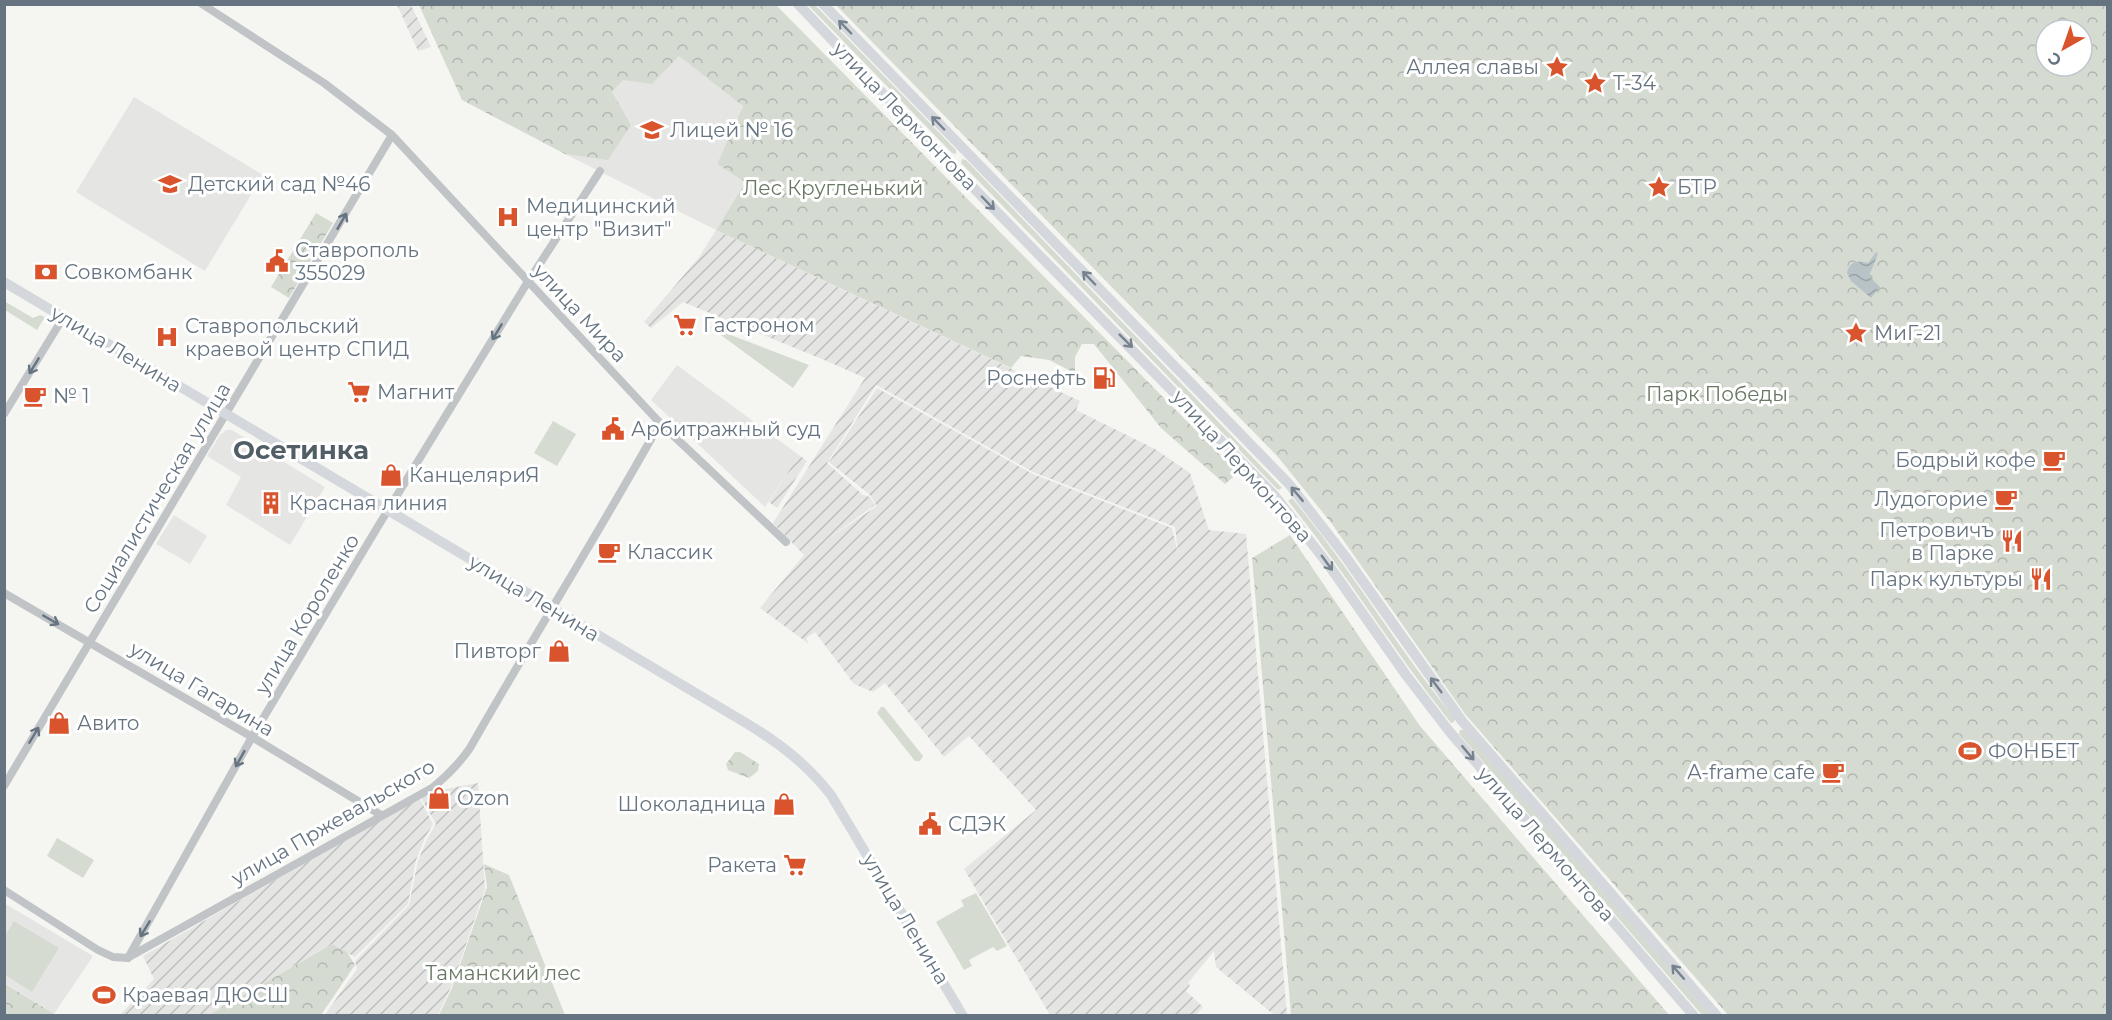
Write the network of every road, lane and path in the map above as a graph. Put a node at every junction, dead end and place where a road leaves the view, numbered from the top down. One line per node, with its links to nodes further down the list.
1 (202, 4): 4 (street, улица Мира)
2 (798, 4): 6 (main road, улица Лермонтова)
3 (824, 4): 5 (main road, улица Лермонтова, one-way to 3)
4 (392, 135): 9 (street, улица Мира); 12 (street, Социалистическая улица, one-way to 4)
5 (964, 150): 6 (main road); 19 (main road, улица Лермонтова, one-way to 5)
6 (951, 165): 20 (main road, улица Лермонтова, one-way to 20)
7 (600, 171): 9 (street, улица Короленко)
8 (4, 282): 10 (main road, улица Ленина)
9 (528, 282): 13 (street, улица Мира); 14 (street, улица Короленко, one-way to 14)
10 (63, 318): 11 (street, one-way to 11); 12 (main road, улица Ленина)
11 (4, 414)
12 (226, 415): 14 (main road, улица Ленина); 18 (street, Социалистическая улица)
13 (660, 423): 15 (street, улица Мира); 17 (street, улица Пржевальского)
14 (388, 511): 17 (main road, улица Ленина); 21 (street, улица Короленко)
15 (786, 542)
16 (4, 593): 18 (street, улица Гагарина, one-way to 18)
17 (551, 608): 23 (street, улица Пржевальского); 26 (main road, улица Ленина)
18 (90, 642): 21 (street, улица Гагарина); 22 (street, Социалистическая улица, one-way to 18)
19 (1462, 720): 20 (main road); 28 (main road, улица Лермонтова, one-way to 19)
20 (1449, 731): 27 (main road, улица Лермонтова, one-way to 27)
21 (252, 737): 23 (street, улица Гагарина); 25 (street, улица Короленко, one-way to 25)
22 (4, 786)
23 (381, 815): 25 (street, улица Пржевальского)
24 (4, 890): 25 (street)
25 (128, 958)
26 (963, 1016)
27 (1694, 1016)
28 (1717, 1016)

